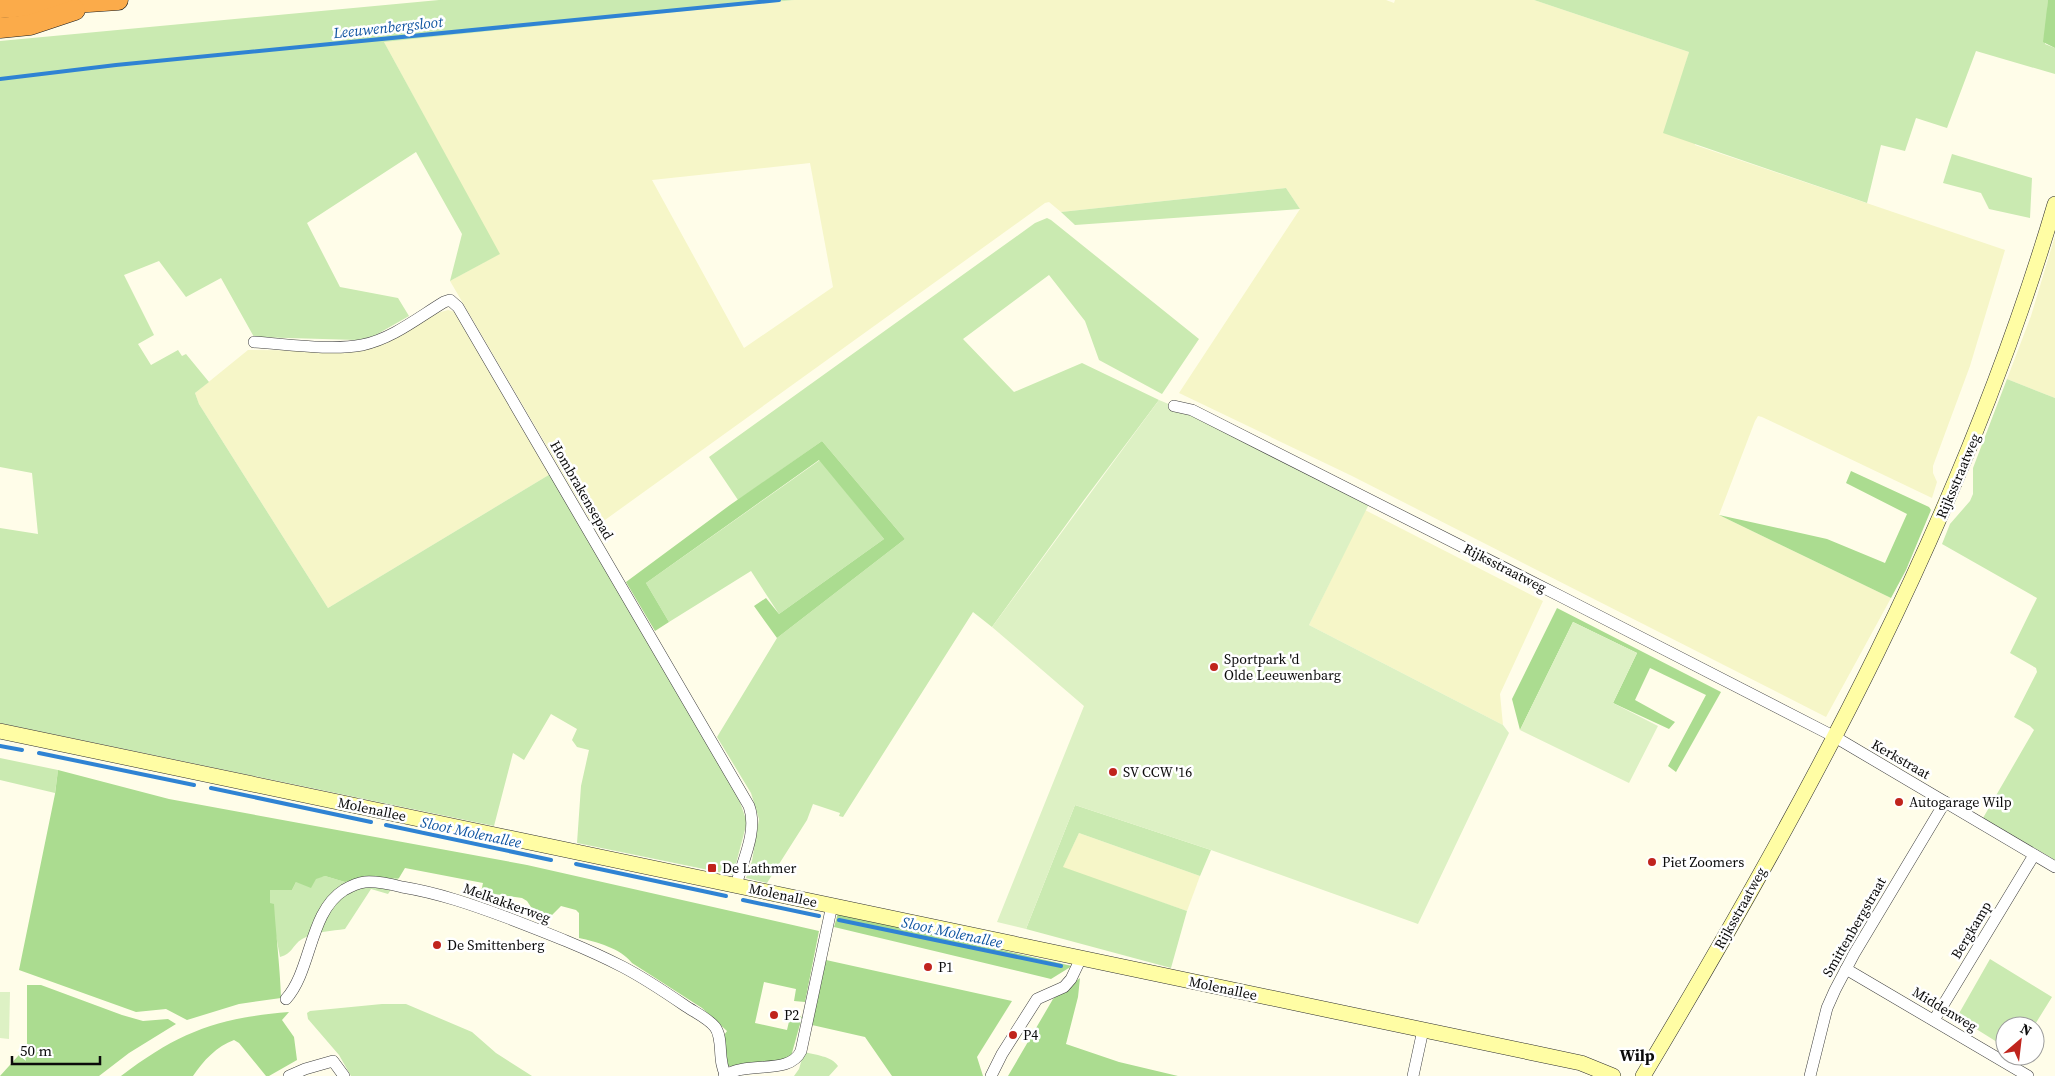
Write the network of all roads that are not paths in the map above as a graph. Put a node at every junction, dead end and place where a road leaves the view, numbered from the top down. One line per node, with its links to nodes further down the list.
1 (110, 1): 2 (highway); 3 (highway)
2 (0, 8)
3 (0, 28)
4 (2055, 204): 8 (main road, Rijksstraatweg)
5 (254, 342): 12 (street, Hombrakensepad)
6 (1174, 406): 8 (street, Rijksstraatweg)
7 (0, 731): 12 (main road, Molenallee)
8 (1834, 738): 9 (street, Kerkstraat); 20 (main road, Rijksstraatweg)
9 (1945, 802): 10 (street, Kerkstraat); 15 (street, Smittenbergstraat)
10 (2034, 855): 11 (street, Kerkstraat); 17 (street, Bergkamp)
11 (2055, 867)
12 (736, 885): 13 (main road, Molenallee)
13 (832, 905): 14 (main road, Molenallee); 19 (street, Molenallee)
14 (1081, 958): 18 (main road, Molenallee); 23 (street)
15 (1846, 968): 17 (street, Middenweg); 26 (street, Smittenbergstraat)
16 (286, 999): 19 (street, Melkakkerweg)
17 (1934, 1020): 27 (street, Middenweg)
18 (1424, 1030): 24 (street); 25 (main road, Molenallee)
19 (725, 1075)
20 (1647, 1075)
21 (289, 1076): 22 (street)
22 (344, 1076)
23 (991, 1076)
24 (1413, 1076)
25 (1613, 1076)
26 (1810, 1076)
27 (2028, 1076)

